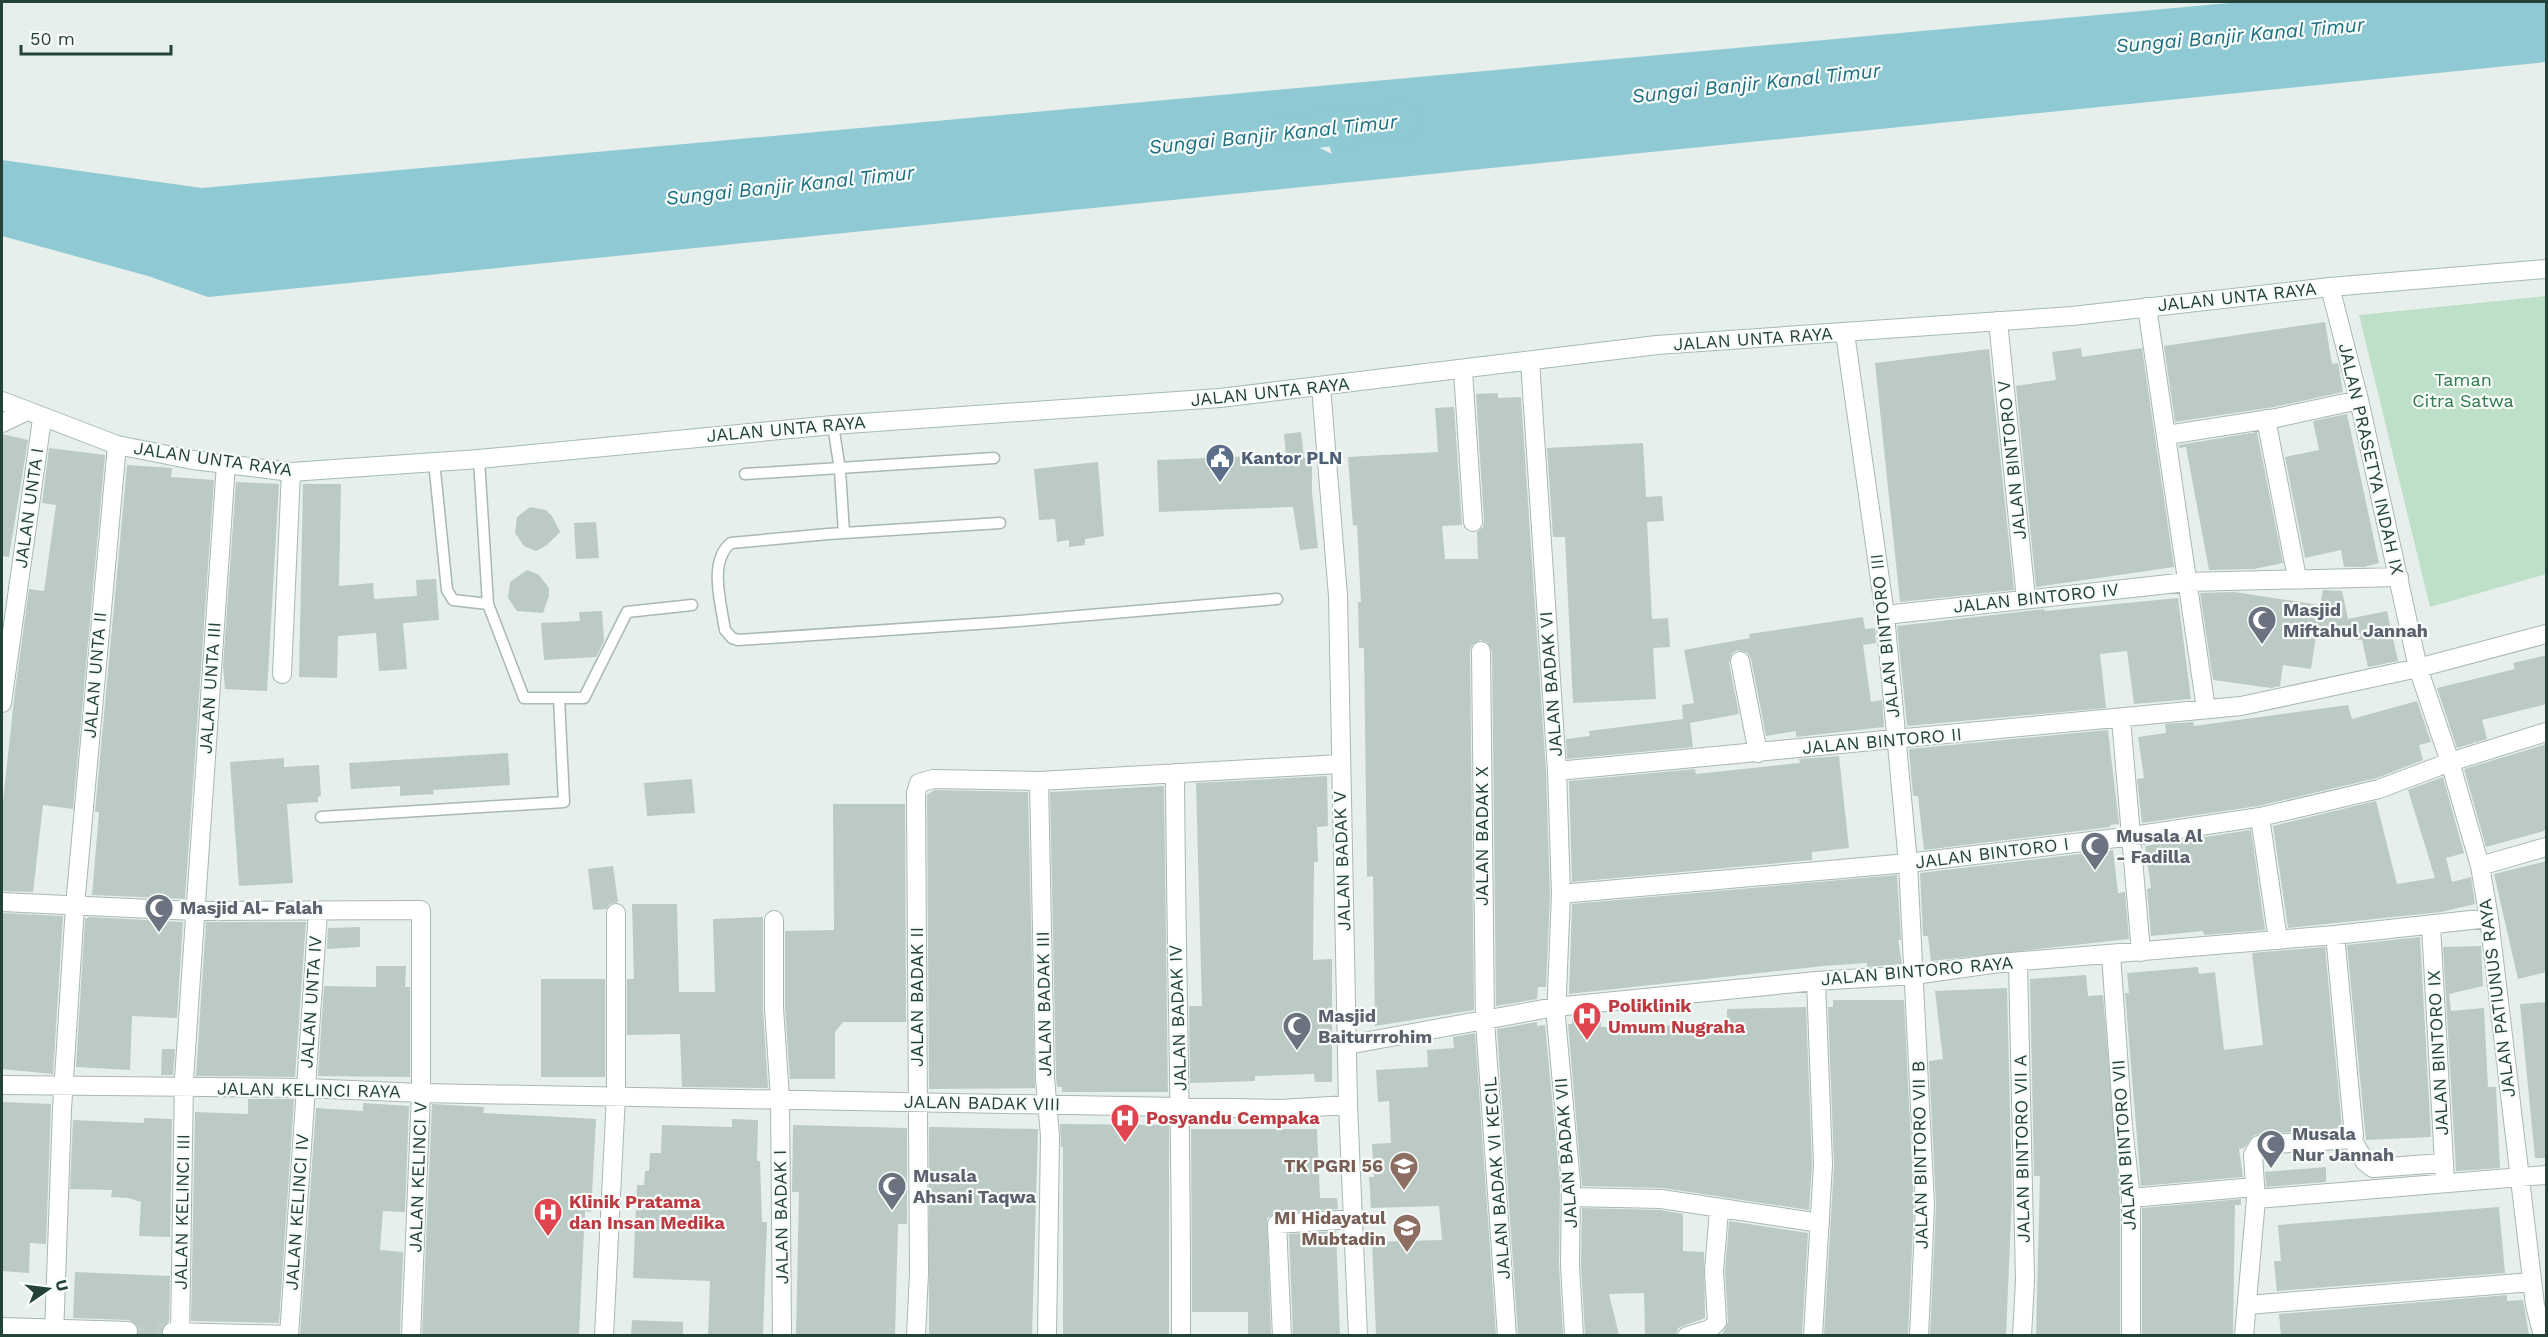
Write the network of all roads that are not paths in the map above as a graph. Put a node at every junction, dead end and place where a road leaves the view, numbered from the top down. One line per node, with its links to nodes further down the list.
1 (2547, 269): 2 (street, JALAN UNTA RAYA)
2 (2330, 287): 3 (street, JALAN UNTA RAYA); 9 (street, JALAN PRASETYA INDAH IX)
3 (2147, 307): 4 (street, JALAN UNTA RAYA); 15 (street)
4 (1998, 321): 5 (street, JALAN UNTA RAYA); 31 (street, JALAN BINTORO V)
5 (1845, 333): 6 (street, JALAN UNTA RAYA); 34 (street, JALAN BINTORO III)
6 (1530, 360): 7 (street, JALAN UNTA RAYA); 49 (street, JALAN BADAK VI)
7 (1463, 371): 8 (street, JALAN UNTA RAYA); 24 (street)
8 (1321, 387): 14 (street, JALAN UNTA RAYA); 48 (street, JALAN BADAK V)
9 (2360, 400): 12 (street); 27 (street, JALAN PRASETYA INDAH IX)
10 (2, 401): 11 (street, JALAN UNTA RAYA)
11 (34, 415): 13 (street); 16 (street, JALAN UNTA RAYA); 41 (street, JALAN UNTA I)
12 (2266, 419): 15 (street); 28 (street)
13 (2, 423)
14 (833, 425): 18 (street, JALAN UNTA RAYA); 21 (lane)
15 (2167, 435): 29 (street)
16 (117, 445): 20 (street, JALAN UNTA RAYA); 60 (street, JALAN UNTA II)
17 (994, 458): 21 (lane)
18 (479, 459): 19 (street, JALAN UNTA RAYA); 32 (lane)
19 (434, 461): 22 (street, JALAN UNTA RAYA); 32 (lane)
20 (226, 464): 22 (street, JALAN UNTA RAYA); 62 (street, JALAN UNTA III)
21 (840, 470): 23 (lane); 26 (lane)
22 (291, 472): 39 (street)
23 (745, 474)
24 (1473, 522)
25 (1000, 523): 26 (lane)
26 (844, 533): 30 (lane)
27 (2398, 577): 28 (street, JALAN BINTORO IV); 38 (street, JALAN PRASETYA INDAH IX)
28 (2298, 578): 29 (street, JALAN BINTORO IV)
29 (2187, 582): 31 (street, JALAN BINTORO IV); 42 (street)
30 (1277, 599)
31 (2026, 599): 34 (street, JALAN BINTORO IV)
32 (488, 604): 40 (lane)
33 (692, 605): 40 (lane)
34 (1885, 615): 45 (street, JALAN BINTORO III)
35 (2547, 634): 38 (street, JALAN BINTORO II)
36 (1481, 651): 76 (street, JALAN BADAK X)
37 (1740, 661): 46 (street)
38 (2418, 668): 42 (street, JALAN BINTORO II); 47 (street, JALAN PATIUNUS RAYA)
39 (282, 674)
40 (559, 698): 52 (lane)
41 (2, 703)
42 (2206, 709): 43 (street, JALAN BINTORO II)
43 (2121, 719): 45 (street, JALAN BINTORO II); 54 (street)
44 (2547, 732): 47 (street, JALAN BINTORO I)
45 (1896, 740): 46 (street, JALAN BINTORO II); 56 (street, JALAN BINTORO III)
46 (1758, 753): 49 (street, JALAN BINTORO II)
47 (2450, 762): 53 (street, JALAN BINTORO I); 57 (street, JALAN PATIUNUS RAYA)
48 (1339, 764): 50 (street); 77 (street, JALAN BADAK V)
49 (1557, 771): 58 (street, JALAN BADAK VI)
50 (1175, 773): 51 (street); 88 (street, JALAN BADAK IV)
51 (1039, 781): 85 (street, JALAN BADAK II); 86 (street, JALAN BADAK III)
52 (321, 817)
53 (2260, 817): 54 (street, JALAN BINTORO I); 69 (street)
54 (2133, 836): 56 (street, JALAN BINTORO I); 70 (street)
55 (2547, 847): 57 (street)
56 (1908, 863): 58 (street, JALAN BINTORO I); 73 (street, JALAN BINTORO III)
57 (2480, 866): 65 (street, JALAN PATIUNUS RAYA)
58 (1561, 894): 75 (street, JALAN BADAK VI)
59 (2, 902): 60 (street)
60 (75, 906): 62 (street); 79 (street, JALAN UNTA II)
61 (422, 910): 63 (street, JALAN UNTA IV); 82 (street, JALAN KELINCI V)
62 (195, 911): 63 (street); 80 (street, JALAN UNTA III)
63 (318, 912): 81 (street, JALAN UNTA IV)
64 (616, 913): 83 (street)
65 (2489, 918): 67 (street, JALAN BINTORO RAYA); 92 (street, JALAN PATIUNUS RAYA)
66 (774, 920): 84 (street, JALAN BADAK I)
67 (2431, 925): 68 (street, JALAN BINTORO RAYA); 90 (street, JALAN BINTORO IX)
68 (2335, 935): 69 (street, JALAN BINTORO RAYA); 89 (street)
69 (2278, 940): 70 (street, JALAN BINTORO RAYA)
70 (2141, 951): 71 (street, JALAN BINTORO RAYA)
71 (2111, 954): 72 (street, JALAN BINTORO RAYA); 96 (street, JALAN BINTORO VII)
72 (2018, 962): 73 (street, JALAN BINTORO RAYA); 120 (street, JALAN BINTORO VII A)
73 (1914, 975): 74 (street, JALAN BINTORO RAYA); 119 (street, JALAN BINTORO VII B)
74 (1816, 981): 75 (street, JALAN BINTORO RAYA); 99 (street)
75 (1556, 1007): 76 (street, JALAN BINTORO RAYA); 95 (street, JALAN BADAK VII)
76 (1485, 1022): 77 (street, JALAN BINTORO RAYA); 115 (street, JALAN BADAK VI KECIL)
77 (1347, 1045): 87 (street, JALAN BADAK V)
78 (2, 1085): 79 (street, JALAN KELINCI RAYA)
79 (65, 1087): 80 (street, JALAN KELINCI RAYA); 104 (street, JALAN UNTA II)
80 (184, 1088): 81 (street, JALAN KELINCI RAYA); 105 (street, JALAN KELINCI III)
81 (305, 1088): 82 (street, JALAN KELINCI RAYA); 106 (street, JALAN KELINCI IV)
82 (421, 1093): 83 (street, JALAN KELINCI RAYA); 107 (street, JALAN KELINCI V)
83 (616, 1095): 84 (street, JALAN BADAK VIII); 108 (street)
84 (780, 1098): 85 (street, JALAN BADAK VIII); 109 (street, JALAN BADAK I)
85 (917, 1101): 86 (street, JALAN BADAK VIII); 110 (street, JALAN BADAK II)
86 (1048, 1104): 88 (street, JALAN BADAK VIII); 111 (street, JALAN BADAK III)
87 (1348, 1105): 88 (street, JALAN BADAK VIII); 98 (street, JALAN BADAK V)
88 (1181, 1106): 112 (street, JALAN BADAK IV)
89 (2352, 1139): 90 (street); 94 (street)
90 (2443, 1163): 93 (street, JALAN BINTORO IX)
91 (2547, 1175): 92 (street)
92 (2518, 1178): 93 (street); 100 (street, JALAN PATIUNUS RAYA)
93 (2445, 1182): 94 (street)
94 (2255, 1193): 96 (street); 101 (street)
95 (1572, 1197): 97 (street); 116 (street, JALAN BADAK VII)
96 (2131, 1198): 121 (street, JALAN BINTORO VII)
97 (1719, 1210): 99 (street); 117 (street)
98 (1353, 1219): 113 (street); 114 (street, JALAN BADAK V)
99 (1820, 1223): 118 (street)
100 (2532, 1282): 101 (street); 123 (street, JALAN PATIUNUS RAYA)
101 (2247, 1305): 122 (street)
102 (2, 1327): 104 (street)
103 (128, 1331): 104 (street)
104 (55, 1332)
105 (177, 1333): 106 (street)
106 (289, 1335)
107 (411, 1335)
108 (603, 1335)
109 (782, 1335)
110 (916, 1335)
111 (1047, 1335)
112 (1181, 1335)
113 (1282, 1335)
114 (1358, 1335)
115 (1507, 1335)
116 (1574, 1335)
117 (1687, 1335)
118 (1813, 1335)
119 (1919, 1335)
120 (2022, 1335)
121 (2131, 1335)
122 (2244, 1335)
123 (2543, 1335)

